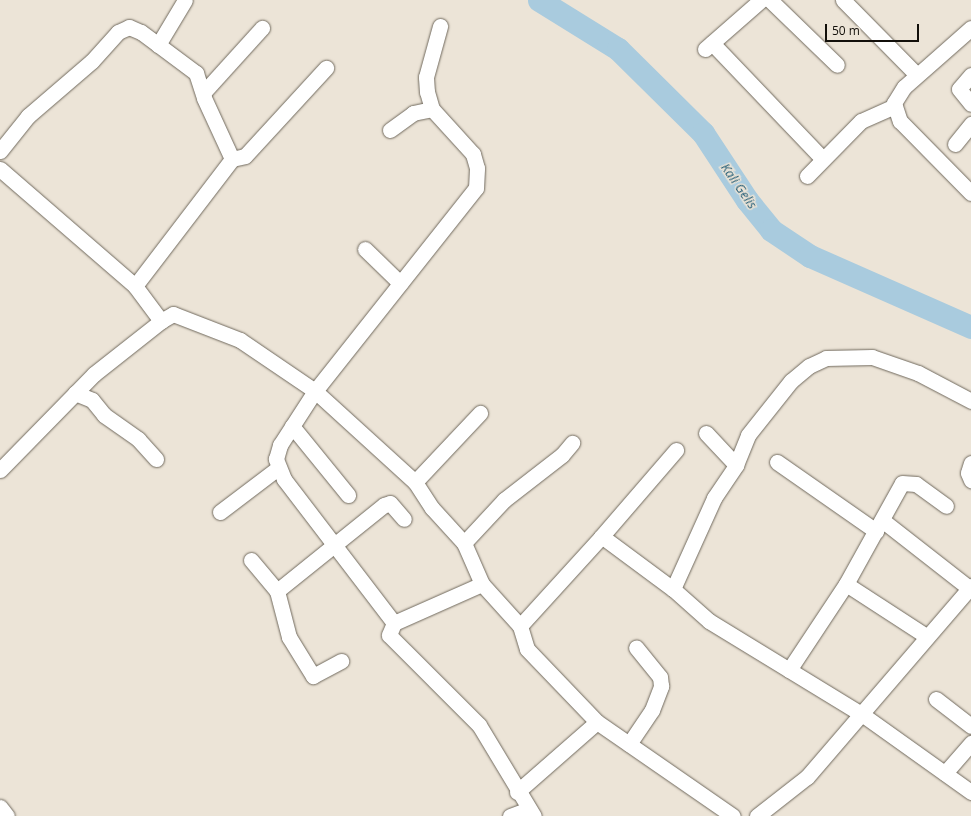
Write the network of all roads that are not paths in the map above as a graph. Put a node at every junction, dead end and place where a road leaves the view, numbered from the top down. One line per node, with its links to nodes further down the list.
1 (185, 0): 8 (street)
2 (761, 0): 22 (street)
3 (770, 0): 9 (street)
4 (843, 0): 11 (street)
5 (440, 26): 16 (street)
6 (262, 28): 13 (street)
7 (971, 28): 11 (street)
8 (158, 45): 13 (street); 20 (street)
9 (837, 65)
10 (326, 68): 21 (street)
11 (917, 75): 15 (street)
12 (971, 75): 14 (street)
13 (203, 93): 21 (street)
14 (971, 104)
15 (894, 106): 22 (street); 25 (street)
16 (432, 109): 18 (street); 27 (street)
17 (971, 124): 19 (street)
18 (390, 130)
19 (955, 144)
20 (0, 151)
21 (232, 158): 28 (street)
22 (822, 158): 24 (street)
23 (0, 169): 28 (street)
24 (807, 176)
25 (971, 193)
26 (365, 249): 27 (street)
27 (400, 283): 30 (street)
28 (135, 286): 29 (street)
29 (161, 321): 30 (street); 31 (street)
30 (315, 391): 34 (street); 45 (street)
31 (75, 393): 38 (street); 43 (street)
32 (971, 401): 41 (street)
33 (480, 413): 45 (street)
34 (292, 426): 42 (street); 46 (street)
35 (706, 433): 41 (street)
36 (572, 443): 52 (street)
37 (676, 450): 51 (street)
38 (156, 459)
39 (777, 462): 50 (street)
40 (971, 464): 44 (street)
41 (736, 465): 58 (street)
42 (278, 468): 48 (street); 53 (street)
43 (0, 470)
44 (971, 480)
45 (415, 482): 52 (street)
46 (348, 495)
47 (946, 506): 50 (street)
48 (220, 512)
49 (404, 519): 53 (street)
50 (879, 525): 56 (street); 57 (street)
51 (601, 537): 58 (street); 61 (street)
52 (464, 543): 55 (street)
53 (338, 545): 59 (street); 60 (street)
54 (251, 560): 59 (street)
55 (482, 584): 60 (street); 61 (street)
56 (846, 584): 62 (street); 65 (street)
57 (970, 587): 62 (street)
58 (673, 589): 65 (street)
59 (277, 591): 64 (street)
60 (394, 623): 73 (street)
61 (520, 626): 68 (street)
62 (926, 636): 67 (street)
63 (636, 647): 71 (street)
64 (341, 661)
65 (789, 670): 67 (street)
66 (936, 699): 69 (street)
67 (863, 715): 72 (street); 80 (street)
68 (597, 722): 71 (street); 73 (street)
69 (971, 726)
70 (971, 743): 72 (street)
71 (628, 744): 79 (street)
72 (945, 773): 74 (street)
73 (517, 792): 76 (street)
74 (971, 792)
75 (0, 807): 77 (street)
76 (531, 812): 78 (street)
77 (7, 816)
78 (510, 816)
79 (733, 816)
80 (757, 816)

